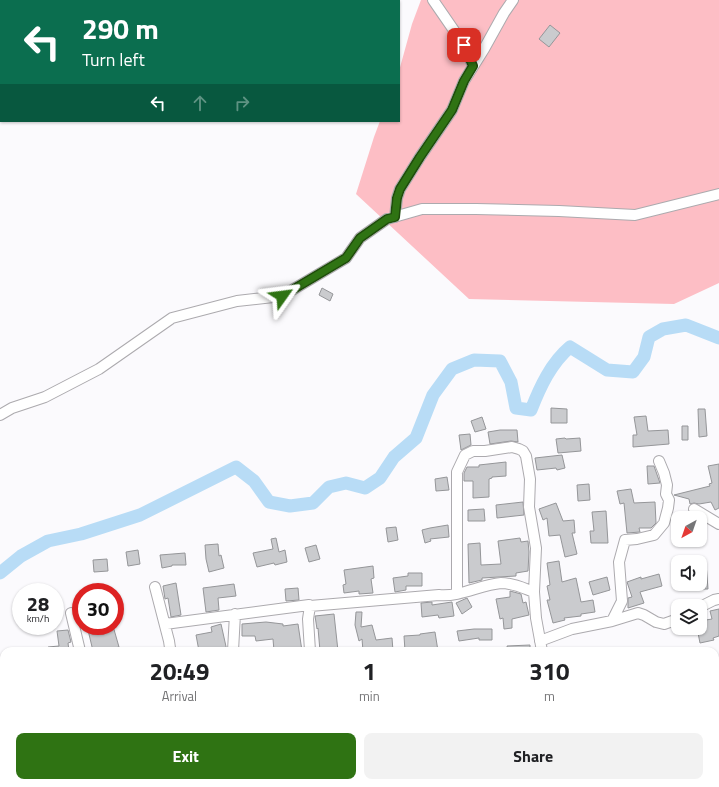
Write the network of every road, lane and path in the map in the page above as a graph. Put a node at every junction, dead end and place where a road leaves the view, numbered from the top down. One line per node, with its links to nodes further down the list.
1 (433, 0): 3 (street)
2 (513, 0): 3 (street)
3 (473, 66): 5 (street)
4 (719, 194): 5 (street)
5 (395, 217): 6 (street)
6 (0, 415)
7 (659, 461): 18 (street)
8 (694, 509): 9 (street)
9 (719, 524)
10 (155, 587): 20 (street)
11 (534, 592): 12 (street); 12 (street); 21 (street)
12 (457, 593): 15 (street)
13 (719, 599): 14 (street)
14 (707, 604)
15 (310, 606): 17 (street); 25 (street)
16 (71, 612): 22 (street)
17 (235, 614): 20 (street); 24 (street)
18 (612, 621): 19 (street); 21 (street)
19 (671, 622)
20 (165, 624): 23 (street)
21 (541, 646)
22 (79, 647)
23 (168, 647)
24 (233, 647)
25 (310, 647)

